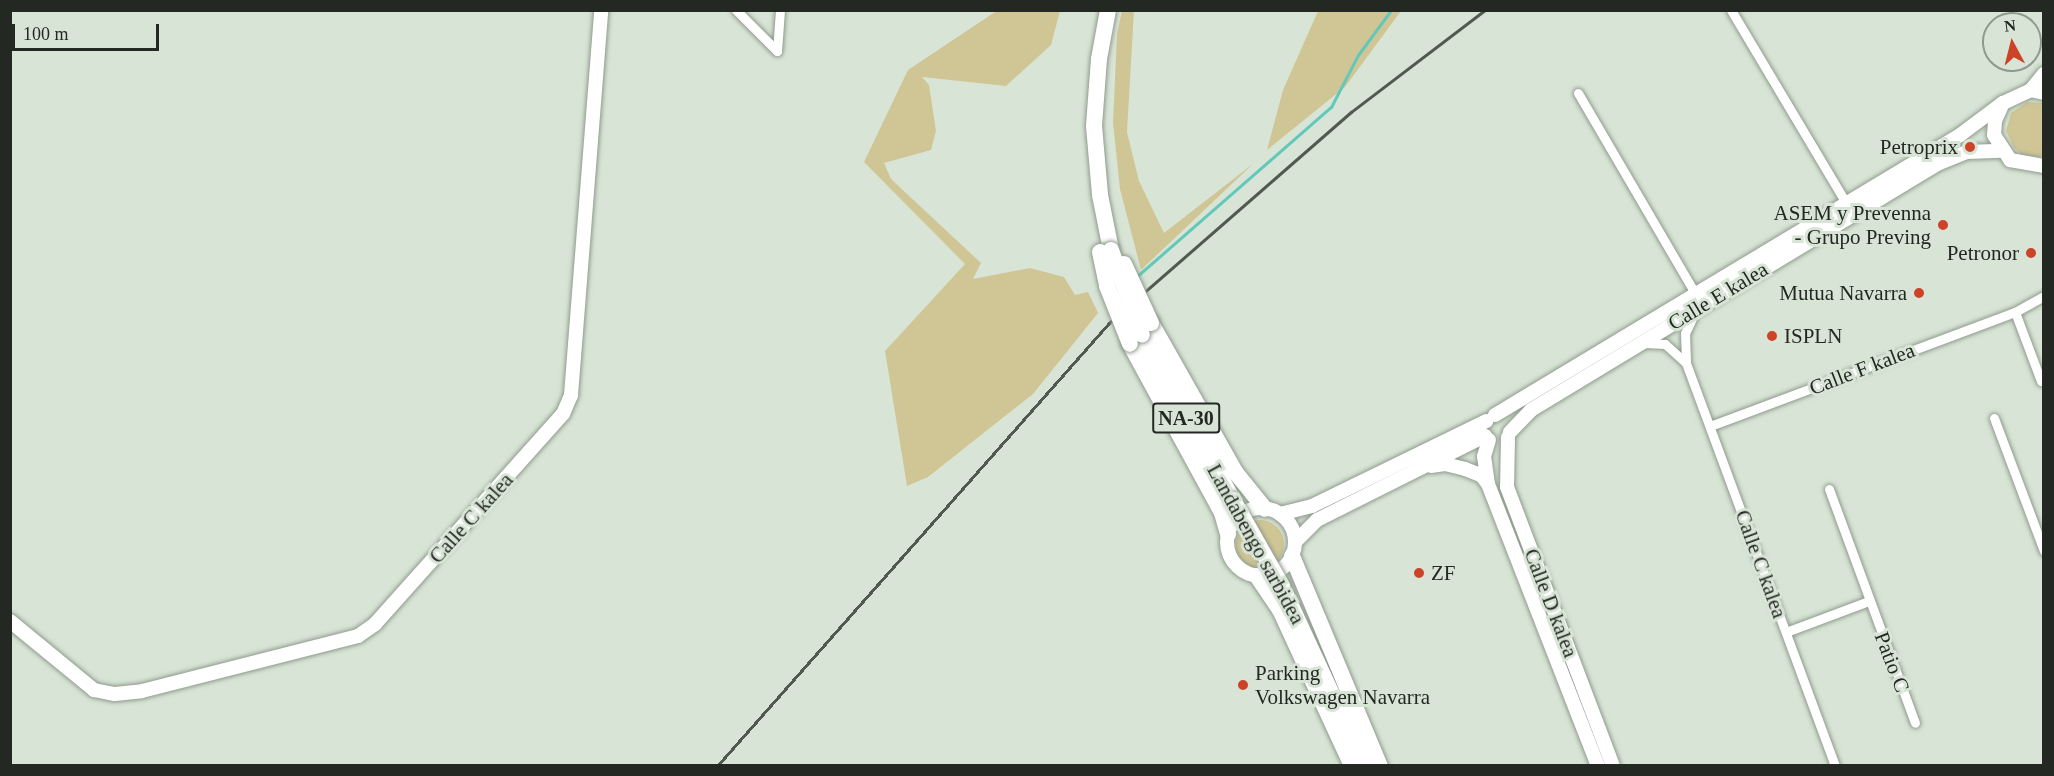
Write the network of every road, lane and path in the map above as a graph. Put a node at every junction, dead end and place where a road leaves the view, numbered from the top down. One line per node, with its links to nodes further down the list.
1 (601, 10): 40 (main road, Calle C kalea)
2 (736, 10): 3 (street)
3 (780, 10)
4 (1108, 10): 10 (highway, Landabengo sarbidea / NA-30)
5 (1731, 10): 14 (street)
6 (2043, 74): 7 (main road)
7 (2037, 92): 9 (main road, Calle E kalea)
8 (1578, 93): 16 (street, Calle E kalea)
9 (2003, 103): 11 (main road); 14 (main road, Calle E kalea)
10 (1094, 126): 15 (highway, Landabengo sarbidea / NA-30); 15 (highway)
11 (2001, 151): 12 (main road); 18 (main road, Calle E kalea)
12 (2040, 166): 13 (main road)
13 (2043, 180)
14 (1846, 203): 16 (main road, Calle E kalea)
15 (1109, 249): 20 (highway, Landabengo sarbidea / NA-30, bridge)
16 (1695, 293): 24 (main road, Calle E kalea)
17 (2043, 296): 19 (street, Calle F kalea)
18 (1699, 308): 21 (main road, Calle E kalea); 22 (street)
19 (2014, 312): 23 (street); 26 (street, Calle F kalea)
20 (1141, 334): 32 (highway); 35 (highway); 44 (highway, Landabengo sarbidea / NA-30, bridge)
21 (1639, 344): 22 (street); 27 (main road, Calle E kalea)
22 (1686, 363): 26 (street, Calle C kalea)
23 (2041, 381)
24 (1491, 418): 27 (main road); 28 (main road, Calle D kalea); 32 (main road, Calle E kalea)
25 (1994, 418): 34 (street)
26 (1710, 426): 41 (street, Calle C kalea)
27 (1509, 435): 28 (main road); 47 (main road, Calle D kalea)
28 (1487, 438): 29 (main road); 30 (main road, Calle D kalea)
29 (1423, 467): 30 (main road); 36 (main road)
30 (1488, 484): 46 (main road, Calle D kalea)
31 (1828, 489): 39 (street, Patio C)
32 (1272, 511): 35 (main road); 36 (main road)
33 (2043, 519): 34 (street)
34 (2033, 523): 37 (street)
35 (1228, 534): 38 (main road)
36 (1294, 549): 38 (main road); 45 (highway)
37 (2043, 550)
38 (1257, 576): 43 (highway)
39 (1869, 601): 41 (street); 42 (street, Patio C)
40 (10, 621)
41 (1786, 632): 48 (street, Calle C kalea)
42 (1915, 723)
43 (1352, 765)
44 (1365, 765)
45 (1380, 765)
46 (1598, 765)
47 (1613, 765)
48 (1835, 765)

